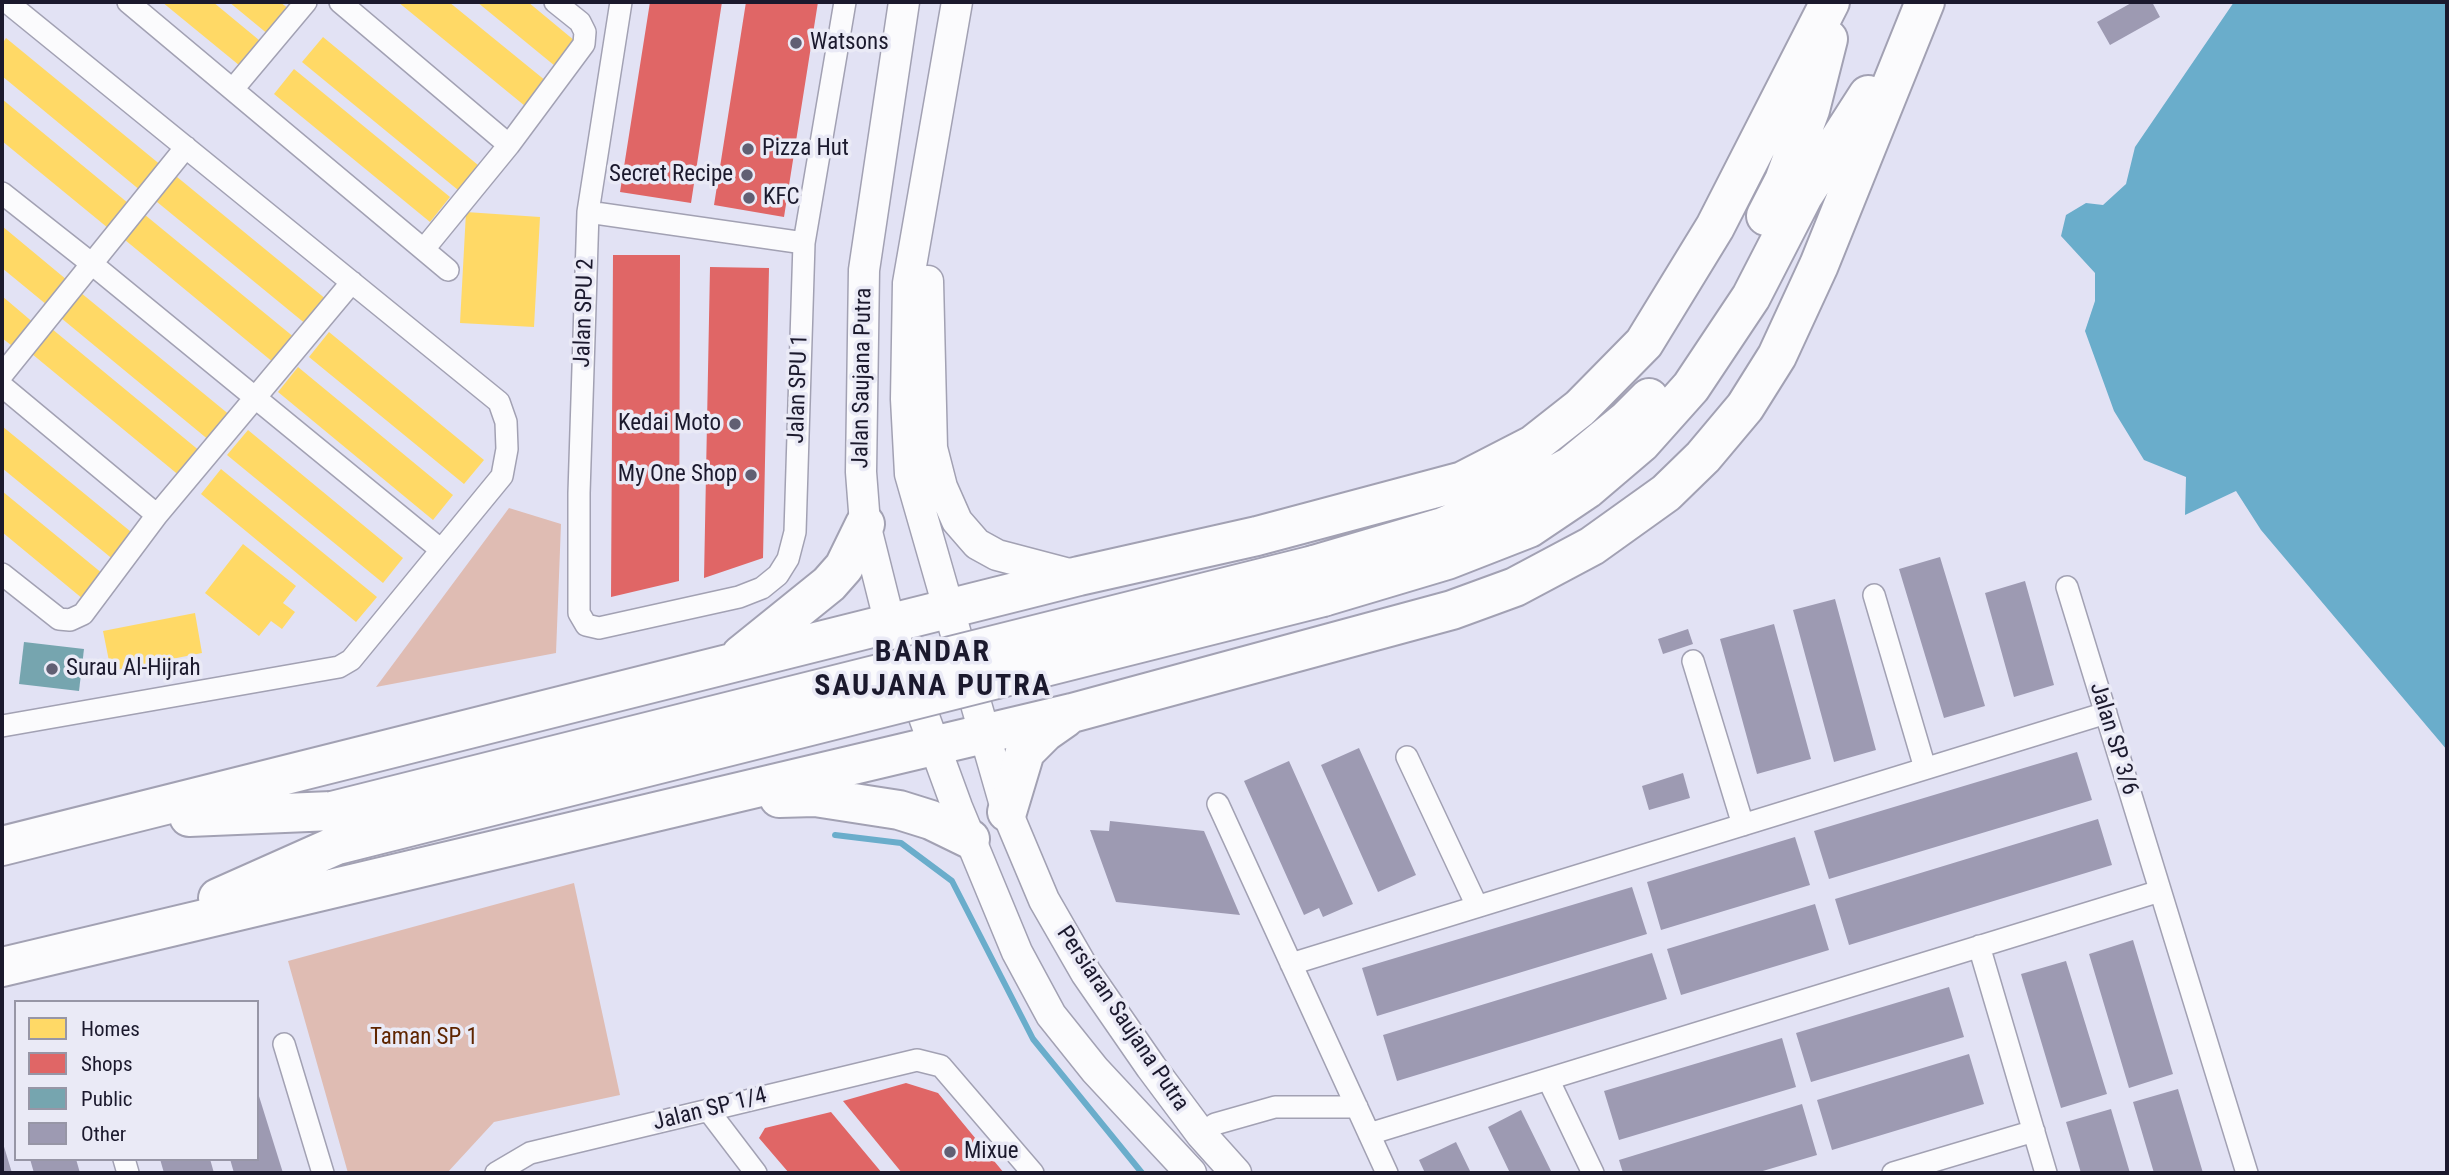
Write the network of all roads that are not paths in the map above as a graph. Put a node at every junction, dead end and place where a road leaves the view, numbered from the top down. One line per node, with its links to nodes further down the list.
1 (7, 2): 15 (street)
2 (128, 2): 13 (street)
3 (306, 2): 13 (street)
4 (340, 2): 14 (street)
5 (555, 2): 14 (street)
6 (621, 2): 17 (street, Jalan SPU 2)
7 (845, 2): 19 (street, Jalan SPU 1)
8 (904, 2): 28 (main road, Jalan Saujana Putra)
9 (957, 2): 18 (main road, Jalan Saujana Putra)
10 (1830, 2): 31 (highway)
11 (1837, 2): 32 (highway)
12 (1921, 11): 32 (highway); 40 (highway)
13 (233, 89): 20 (street)
14 (509, 145): 20 (street)
15 (186, 147): 21 (street); 23 (street)
16 (2, 193): 21 (street)
17 (588, 212): 19 (street); 36 (street, Jalan SPU 2)
18 (917, 223): 31 (main road); 35 (main road, Jalan Saujana Putra)
19 (804, 243): 36 (street, Jalan SPU 1)
20 (424, 249): 22 (street)
21 (92, 264): 24 (street); 26 (street)
22 (448, 270)
23 (352, 282): 26 (street); 29 (street)
24 (2, 375)
25 (2, 386): 27 (street)
26 (256, 398): 27 (street); 29 (street)
27 (157, 515): 30 (street)
28 (864, 524): 37 (main road, Jalan Saujana Putra); 39 (highway)
29 (440, 548): 42 (street)
30 (2, 574)
31 (1079, 576): 35 (highway)
32 (1319, 581): 52 (highway, bridge)
33 (2067, 587): 41 (street, Jalan SP 3/6)
34 (1874, 595): 46 (street)
35 (950, 610): 37 (highway); 43 (main road, Jalan Saujana Putra)
36 (586, 625)
37 (890, 625): 39 (highway); 44 (main road, Jalan Saujana Putra)
38 (1693, 661): 51 (street)
39 (728, 665): 50 (highway)
40 (1072, 713): 43 (highway); 49 (highway)
41 (2106, 713): 46 (street); 55 (street, Jalan SP 3/6)
42 (2, 726)
43 (985, 734): 44 (highway); 49 (main road, Persiaran Saujana Putra)
44 (934, 746): 47 (highway); 53 (main road, Persiaran Saujana Putra)
45 (1407, 757): 56 (street)
46 (1925, 768): 51 (street)
47 (721, 798): 53 (highway); 57 (highway)
48 (1217, 804): 59 (street)
49 (1007, 812): 66 (main road, Persiaran Saujana Putra)
50 (110, 820): 52 (highway); 54 (highway)
51 (1743, 824): 56 (street)
52 (334, 828): 57 (highway)
53 (970, 839): 72 (main road, Persiaran Saujana Putra)
54 (2, 846)
55 (2160, 891): 58 (street); 78 (street, Jalan SP 3/6)
56 (1477, 906): 59 (street)
57 (137, 935): 60 (highway)
58 (1979, 946): 62 (street); 65 (street)
59 (1291, 964): 63 (street)
60 (2, 967)
61 (284, 1044): 68 (street)
62 (1548, 1079): 67 (street); 75 (street)
63 (1357, 1107): 66 (street); 67 (street)
64 (708, 1110): 69 (street, Jalan SP 1/4); 70 (street); 71 (street, Jalan SP 1/4)
65 (2034, 1131): 76 (street); 77 (street)
66 (1201, 1134): 73 (main road, Persiaran Saujana Putra)
67 (1369, 1134): 74 (street)
68 (323, 1173)
69 (496, 1173)
70 (756, 1173)
71 (1033, 1173)
72 (1191, 1173)
73 (1236, 1173)
74 (1387, 1173)
75 (1593, 1173)
76 (1893, 1173)
77 (2046, 1173)
78 (2247, 1173)

